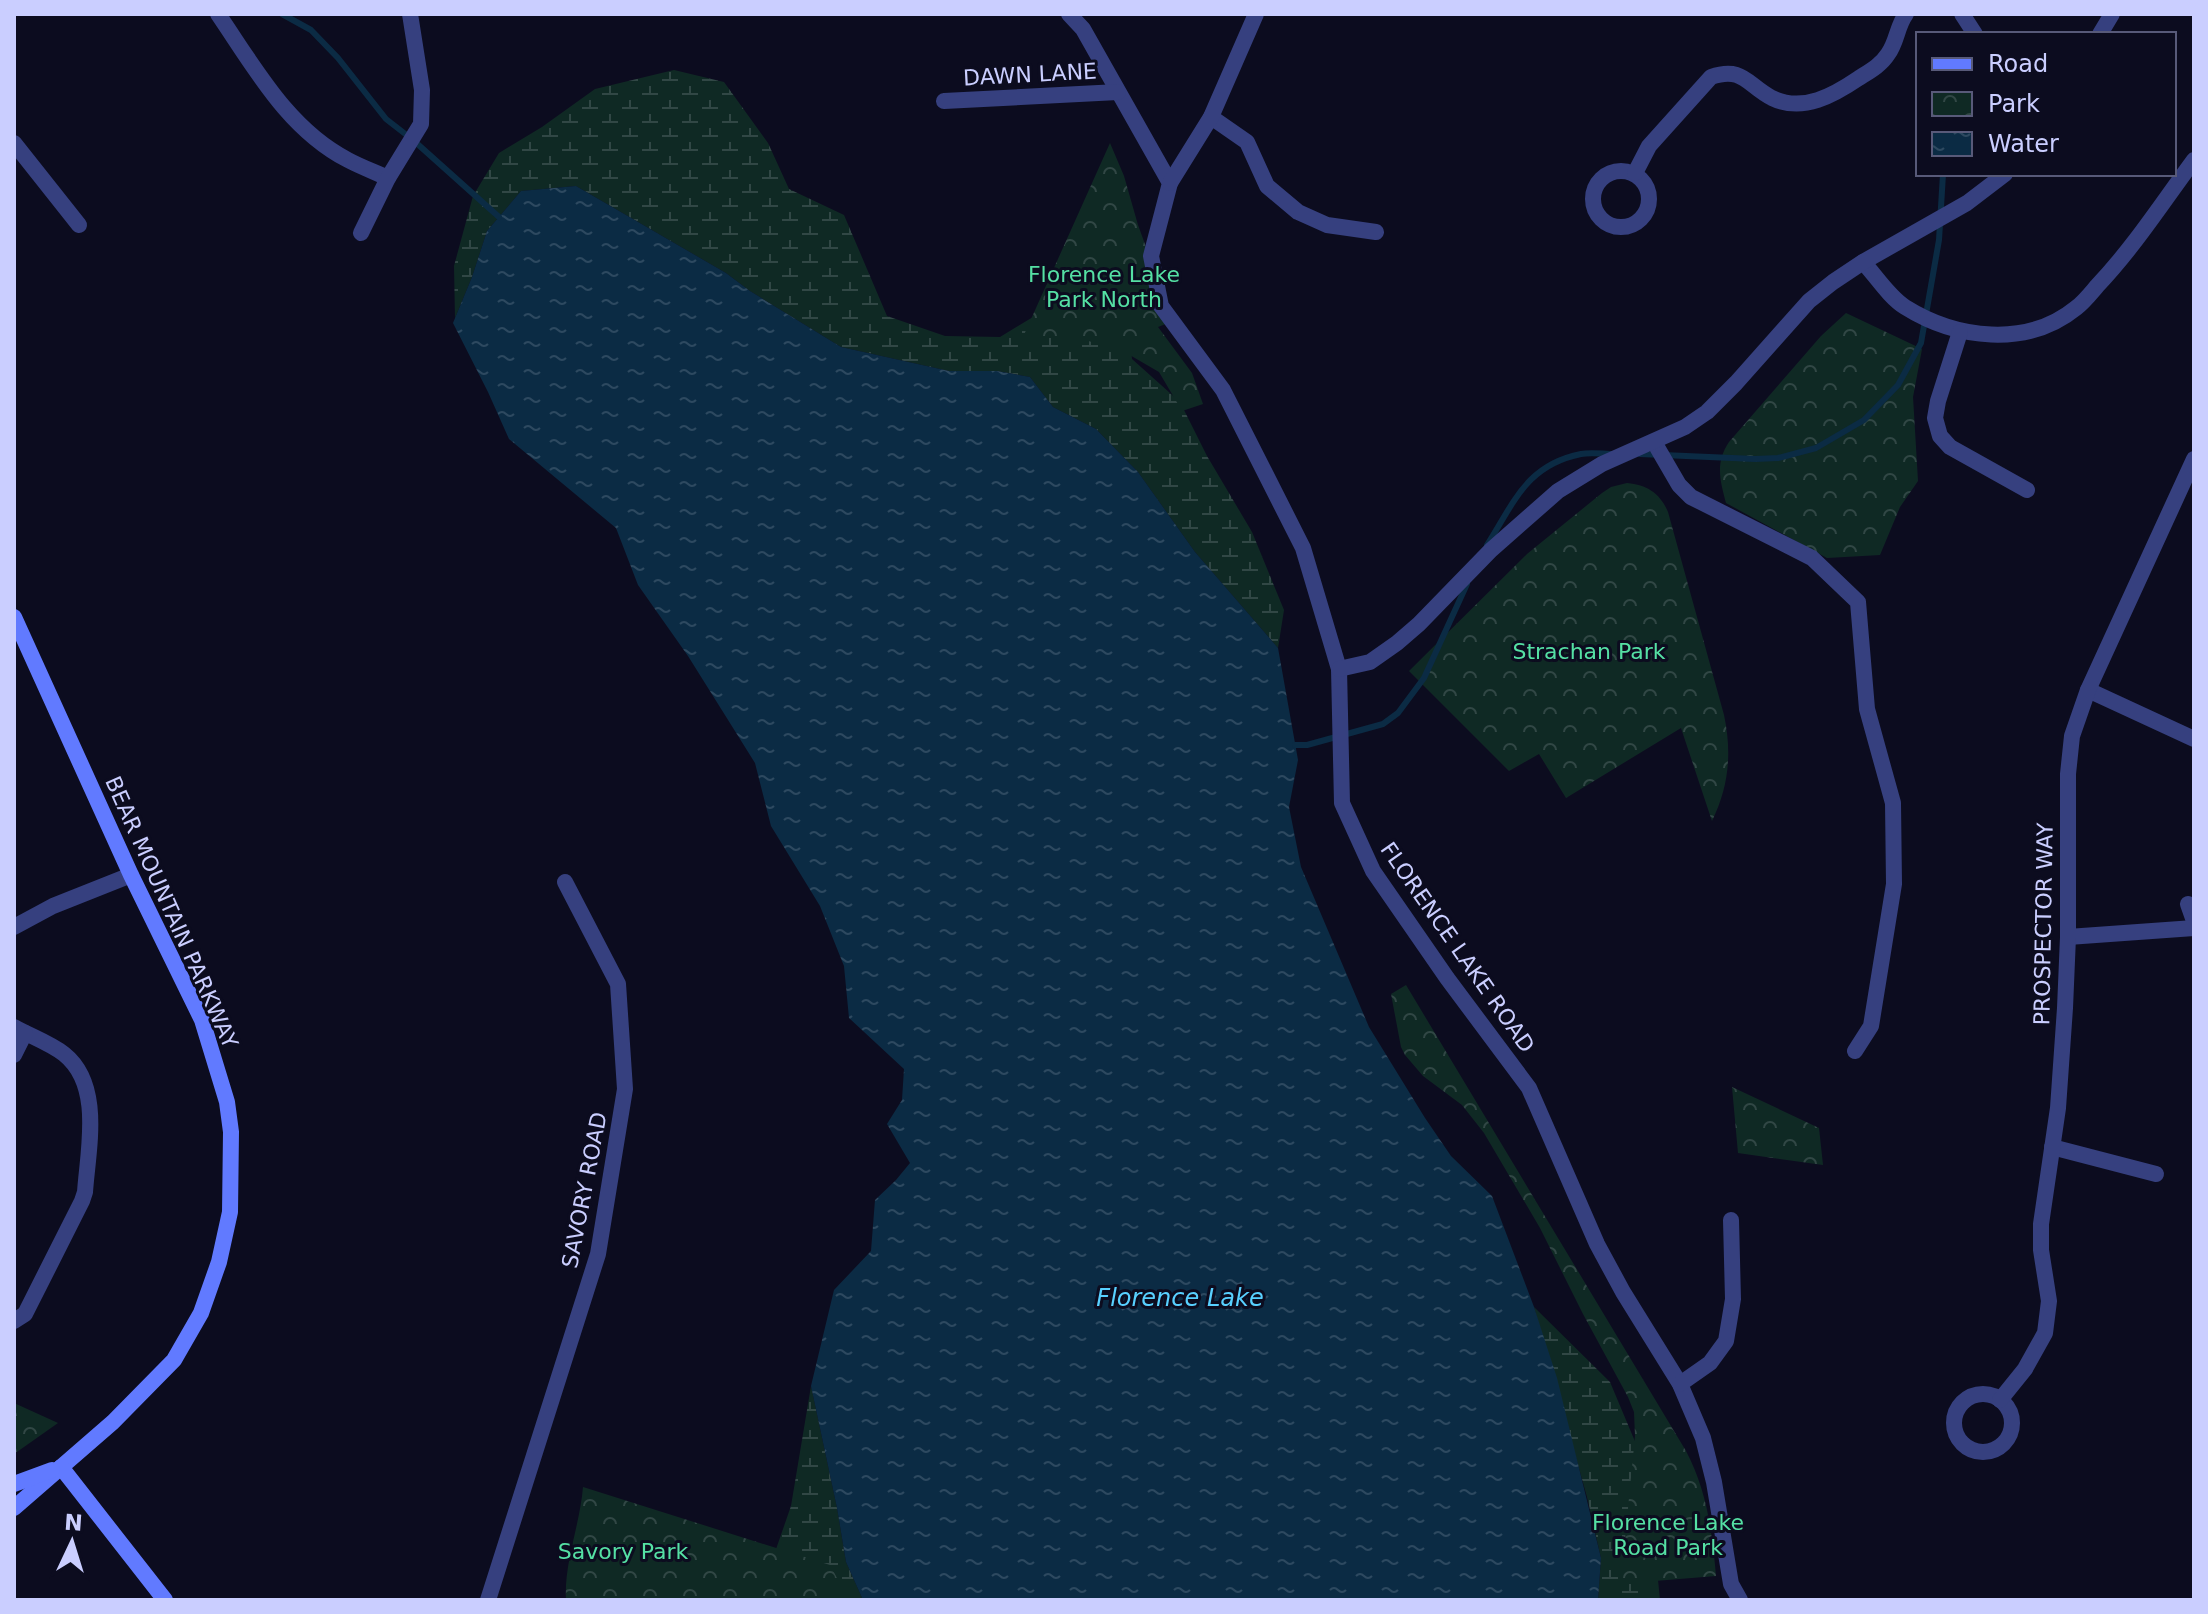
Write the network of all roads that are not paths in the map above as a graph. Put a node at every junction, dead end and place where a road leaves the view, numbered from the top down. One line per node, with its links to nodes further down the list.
1 (218, 14): 17 (street)
2 (410, 14): 17 (street)
3 (1069, 14): 10 (street)
4 (1256, 14): 12 (street, FLORENCE LAKE ROAD)
5 (1906, 14): 15 (street)
6 (1962, 14): 8 (street)
7 (2112, 14): 9 (street)
8 (1974, 32)
9 (2101, 32)
10 (1118, 92): 11 (street, DAWN LANE); 18 (street)
11 (944, 101)
12 (1211, 117): 18 (street, FLORENCE LAKE ROAD); 20 (street)
13 (14, 143): 19 (street)
14 (2194, 160): 23 (street)
15 (1635, 173)
16 (2002, 176): 22 (street)
17 (388, 178): 21 (street)
18 (1170, 183): 28 (street, FLORENCE LAKE ROAD)
19 (79, 225)
20 (1376, 232)
21 (361, 233)
22 (1863, 262): 23 (street); 24 (street)
23 (1960, 332): 26 (street)
24 (1654, 442): 28 (street); 39 (street)
25 (2194, 459): 29 (street, PROSPECTOR WAY)
26 (2027, 490)
27 (14, 617): 31 (street, BEAR MOUNTAIN PARKWAY)
28 (1339, 669): 45 (street, FLORENCE LAKE ROAD)
29 (2088, 690): 30 (street); 37 (street, PROSPECTOR WAY)
30 (2194, 739)
31 (131, 875): 35 (street); 47 (street, BEAR MOUNTAIN PARKWAY)
32 (565, 882): 51 (street, SAVORY ROAD)
33 (2188, 904): 34 (street)
34 (2194, 921)
35 (14, 927)
36 (2194, 928): 37 (street)
37 (2068, 937): 41 (street, PROSPECTOR WAY)
38 (20, 1030): 40 (street); 44 (street)
39 (1855, 1051)
40 (14, 1055)
41 (2052, 1147): 42 (street); 46 (street, PROSPECTOR WAY)
42 (2156, 1174)
43 (1731, 1220): 45 (street)
44 (14, 1321)
45 (1680, 1384): 52 (street, FLORENCE LAKE ROAD)
46 (2000, 1400)
47 (61, 1467): 48 (street); 49 (street, BEAR MOUNTAIN PARKWAY); 50 (street)
48 (14, 1484)
49 (14, 1508)
50 (165, 1600)
51 (488, 1600)
52 (1740, 1600)

